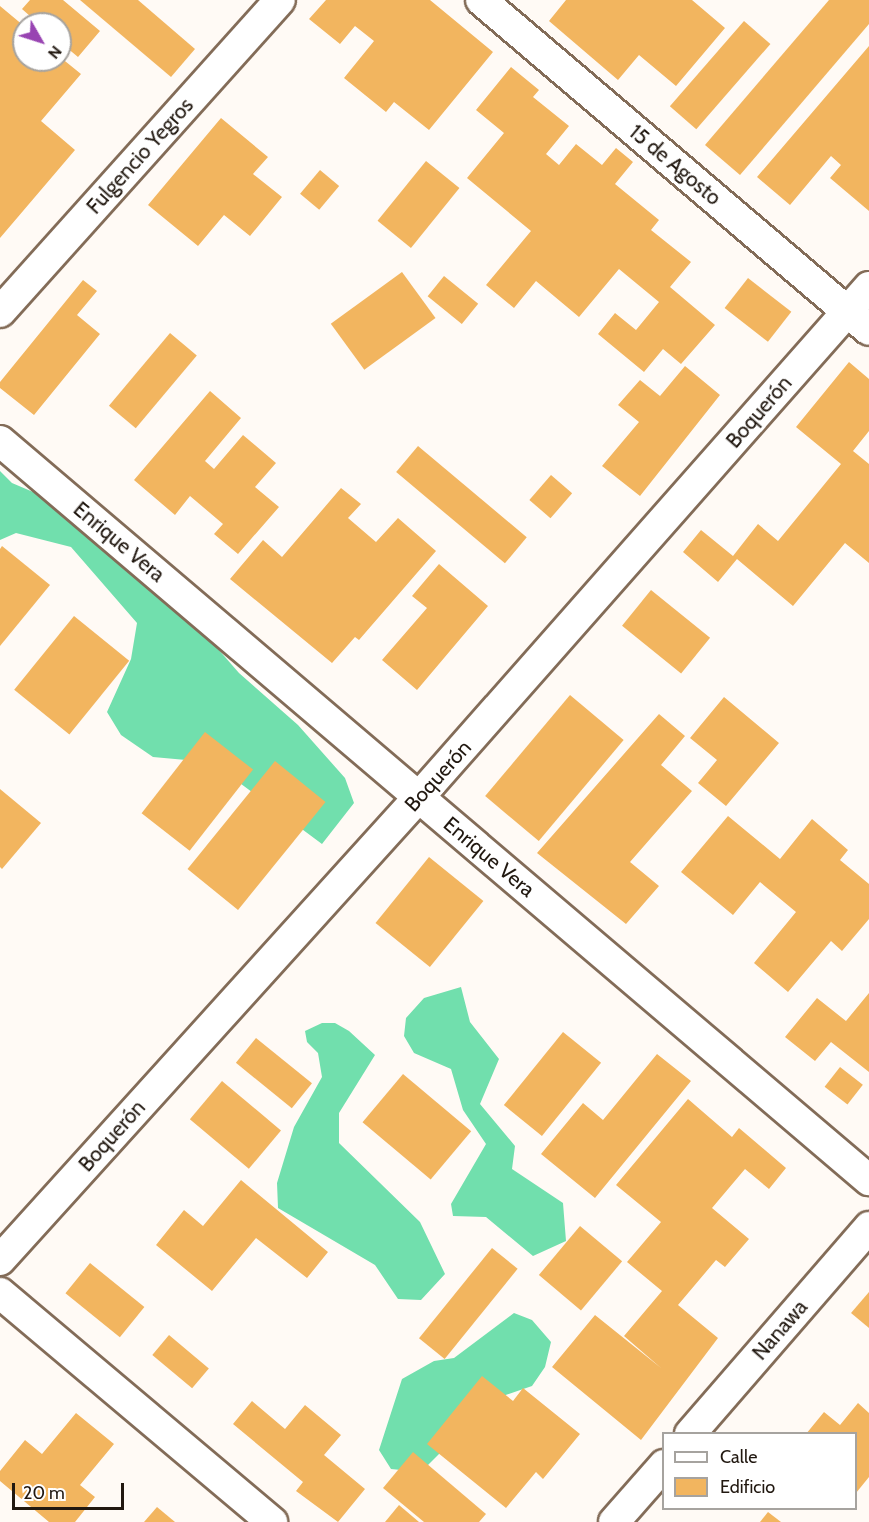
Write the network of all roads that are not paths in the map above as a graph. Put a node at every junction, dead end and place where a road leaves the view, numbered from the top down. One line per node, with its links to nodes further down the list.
1 (280, 0): 4 (street, Fulgencio Yegros)
2 (481, 0): 5 (street, 15 de Agosto)
3 (869, 287): 5 (street, Boquerón)
4 (0, 312)
5 (858, 321): 7 (street, Boquerón)
6 (0, 441): 7 (street, Enrique Vera)
7 (419, 797): 8 (street, Enrique Vera); 10 (street, Boquerón)
8 (869, 1180)
9 (869, 1227): 12 (street, Nanawa)
10 (0, 1260)
11 (0, 1293): 14 (street)
12 (692, 1432)
13 (662, 1466): 15 (street)
14 (272, 1522)
15 (614, 1522)

